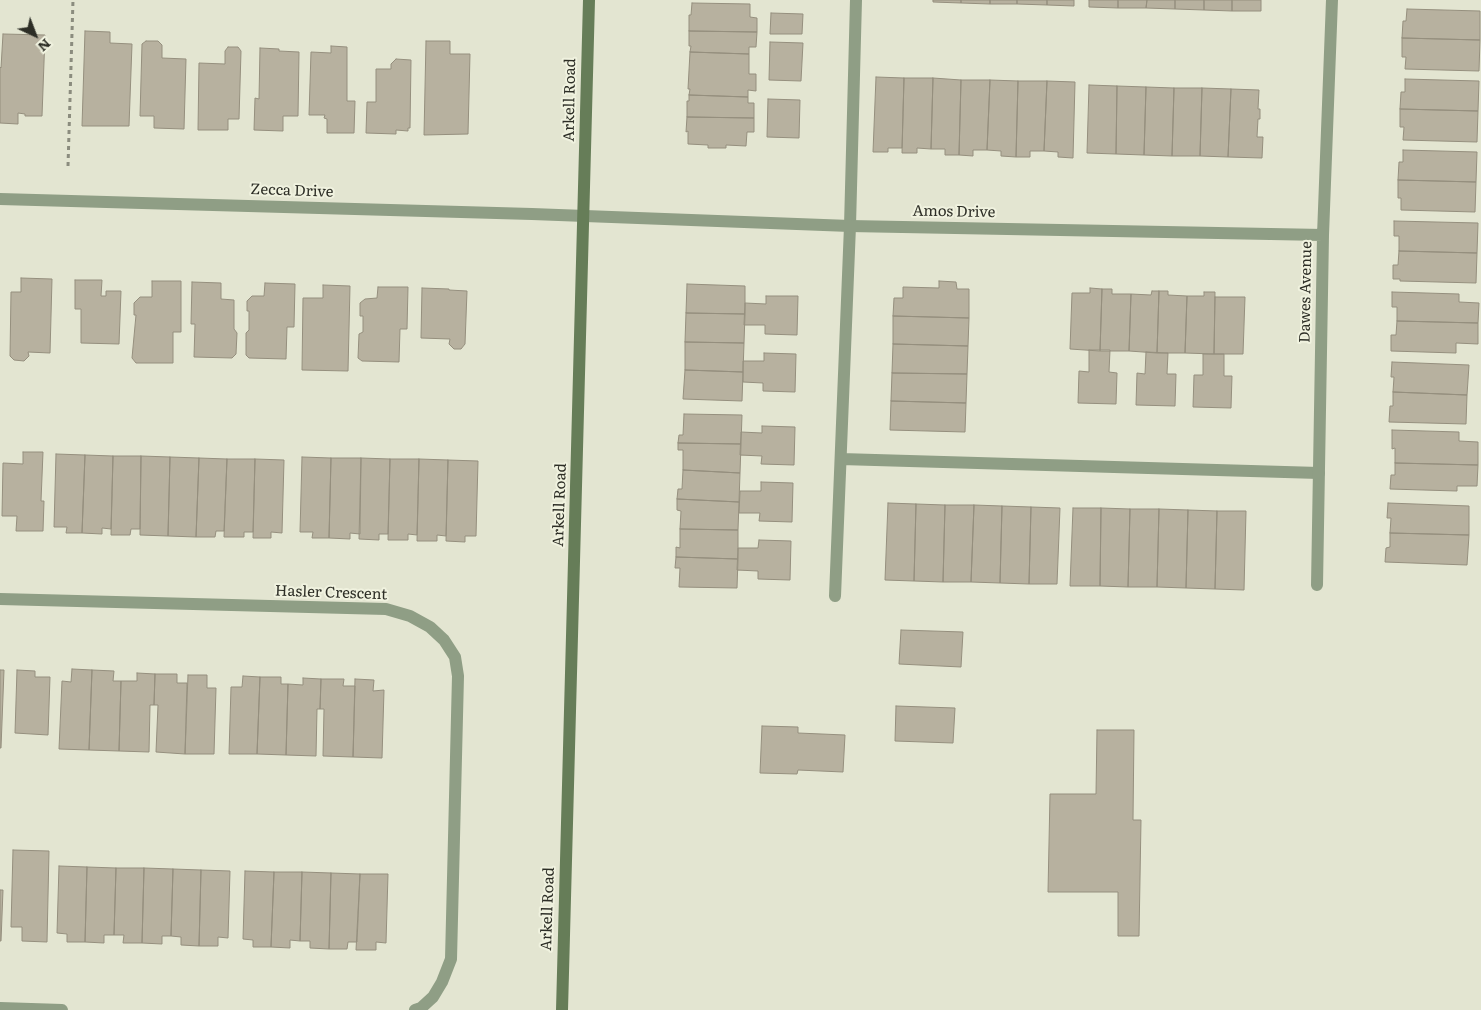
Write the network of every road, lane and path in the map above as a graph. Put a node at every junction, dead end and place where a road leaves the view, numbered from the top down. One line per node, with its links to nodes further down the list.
1 (73, 0): 5 (path)
2 (589, 0): 7 (main road, Arkell Road)
3 (856, 0): 8 (street)
4 (1332, 0): 9 (street, Dawes Avenue)
5 (68, 166)
6 (0, 199): 7 (street, Zecca Drive)
7 (583, 216): 8 (street, Amos Drive); 18 (main road, Arkell Road)
8 (850, 226): 9 (street, Amos Drive); 10 (street)
9 (1323, 235): 11 (street, Dawes Avenue)
10 (841, 459): 11 (street); 13 (street)
11 (1319, 473): 12 (street, Dawes Avenue)
12 (1317, 585)
13 (835, 596)
14 (0, 599): 17 (street, Hasler Crescent)
15 (0, 1008): 16 (street)
16 (62, 1010)
17 (415, 1010)
18 (562, 1010)

